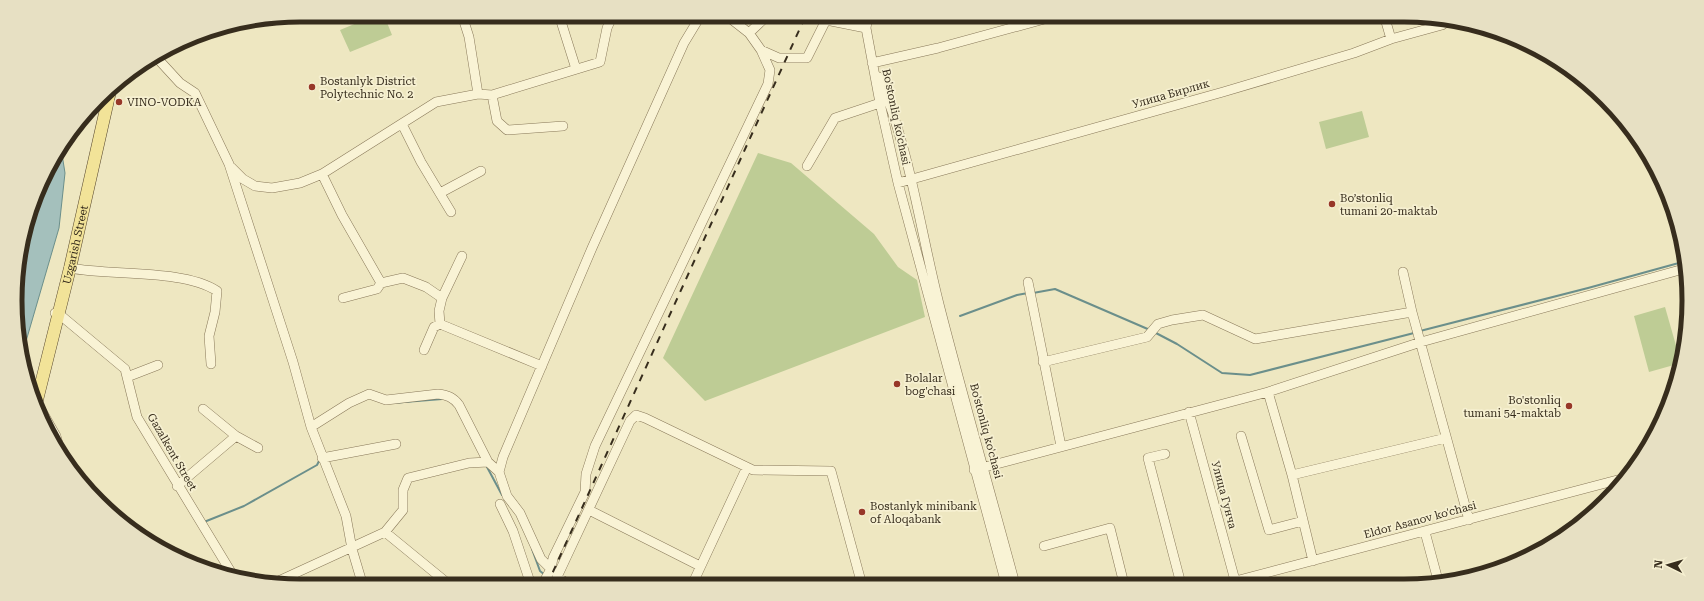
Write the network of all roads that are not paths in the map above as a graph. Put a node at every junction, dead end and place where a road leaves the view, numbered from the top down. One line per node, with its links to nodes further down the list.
1 (464, 22): 20 (street)
2 (561, 22): 19 (street)
3 (609, 22): 19 (street)
4 (697, 22): 51 (street)
5 (735, 22): 14 (street)
6 (761, 22): 14 (street)
7 (825, 22): 16 (street)
8 (836, 22): 13 (street)
9 (867, 22): 13 (street)
10 (1033, 22): 18 (street)
11 (1386, 22): 15 (street)
12 (1443, 24): 15 (street, Улица Бирлик)
13 (866, 28): 18 (street)
14 (749, 33): 16 (street)
15 (1391, 39): 31 (street, Улица Бирлик)
16 (761, 50): 84 (street)
17 (159, 60): 27 (street)
18 (872, 62): 23 (street, Bo'stonliq ko'chasi); 31 (street, Bo'stonliq ko'chasi)
19 (576, 69): 21 (street)
20 (478, 94): 21 (street); 25 (street)
21 (492, 95): 26 (street)
22 (108, 100): 36 (main road, Uzgarish Street)
23 (880, 103): 28 (street); 32 (street, Bo'stonliq ko'chasi)
24 (102, 106): 44 (main road, Uzgarish Street)
25 (402, 124): 30 (street); 33 (street)
26 (563, 126)
27 (228, 164): 30 (street); 58 (street)
28 (807, 166)
29 (481, 171): 33 (street)
30 (322, 174): 39 (street)
31 (911, 179): 32 (street, Улица Бирлик); 69 (street, Bo'stonliq ko'chasi)
32 (898, 183): 69 (street, Bo'stonliq ko'chasi)
33 (440, 193): 34 (street)
34 (451, 212)
35 (462, 256): 42 (street)
36 (70, 268): 44 (main road, Uzgarish Street); 49 (street)
37 (1680, 270): 46 (street)
38 (1403, 272): 43 (street)
39 (381, 283): 41 (street); 42 (street)
40 (1028, 284): 48 (street)
41 (343, 298)
42 (442, 298): 45 (street)
43 (1412, 312): 46 (street); 48 (street)
44 (57, 313): 52 (street, Gazalkent Street); 53 (main road, Uzgarish Street); 54 (main road, Uzgarish Street)
45 (440, 324): 47 (street); 51 (street)
46 (1420, 340): 55 (street); 61 (street)
47 (424, 350)
48 (1043, 362): 63 (street)
49 (211, 364)
50 (158, 365): 52 (street)
51 (542, 366): 70 (street)
52 (127, 377): 73 (street, Gazalkent Street)
53 (36, 387)
54 (38, 392)
55 (1268, 392): 57 (street); 71 (street)
56 (203, 409): 59 (street)
57 (1189, 412): 63 (street); 99 (street, Улица Гунча)
58 (311, 427): 66 (street); 67 (street)
59 (236, 436): 64 (street); 73 (street)
60 (1241, 436): 77 (street)
61 (1446, 438): 71 (street); 76 (street)
62 (396, 444): 66 (street)
63 (1060, 446): 69 (street)
64 (258, 448)
65 (1165, 454): 98 (street)
66 (322, 458): 81 (street)
67 (488, 462): 70 (street); 78 (street)
68 (747, 467): 75 (street); 83 (street); 94 (street)
69 (979, 468): 95 (street, Bo'stonliq ko'chasi); 96 (street, Bo'stonliq ko'chasi)
70 (499, 472): 84 (street)
71 (1292, 475): 77 (street)
72 (1613, 484): 76 (street, Eldor Asanov ko'chasi)
73 (178, 486): 85 (street, Gazalkent Street)
74 (500, 504): 90 (street)
75 (589, 510): 83 (street); 92 (street)
76 (1469, 520): 79 (street, Eldor Asanov ko'chasi)
77 (1303, 522): 82 (street)
78 (385, 532): 81 (street); 89 (street)
79 (1425, 532): 82 (street, Eldor Asanov ko'chasi); 86 (street)
80 (1044, 546): 97 (street)
81 (352, 549): 87 (street); 88 (street)
82 (1313, 560): 100 (street, Eldor Asanov ko'chasi)
83 (700, 566): 93 (street)
84 (551, 569): 91 (street)
85 (230, 570)
86 (1437, 577)
87 (283, 578)
88 (361, 579)
89 (442, 579)
90 (529, 579)
91 (546, 579)
92 (560, 579)
93 (695, 579)
94 (860, 579)
95 (1005, 579)
96 (1013, 579)
97 (1123, 579)
98 (1180, 579)
99 (1234, 579)
100 (1249, 579)

